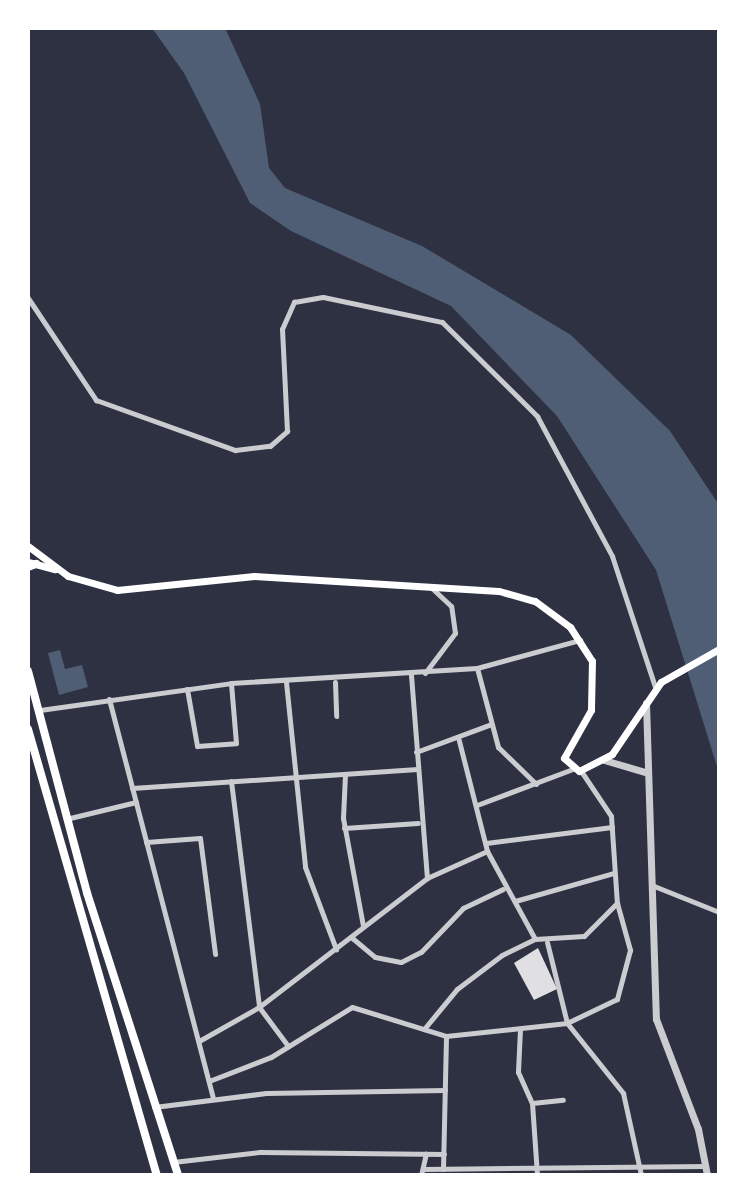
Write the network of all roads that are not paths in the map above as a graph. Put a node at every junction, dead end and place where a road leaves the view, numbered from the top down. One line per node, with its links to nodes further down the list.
1 (28, 298): 15 (street)
2 (28, 546): 4 (main road)
3 (31, 564): 4 (main road)
4 (57, 569): 5 (main road)
5 (430, 587): 6 (main road); 10 (street)
6 (581, 640): 8 (street); 27 (main road)
7 (719, 649): 15 (main road)
8 (477, 668): 10 (street); 21 (street)
9 (28, 671): 19 (main road)
10 (425, 674): 11 (street)
11 (411, 675): 13 (street); 24 (street)
12 (286, 682): 13 (street); 14 (street); 30 (street)
13 (335, 682): 20 (street)
14 (231, 683): 16 (street); 16 (street)
15 (655, 687): 18 (main road)
16 (187, 689): 17 (street)
17 (109, 699): 19 (street); 33 (street)
18 (646, 701): 25 (main road); 28 (street)
19 (40, 710): 36 (main road)
20 (336, 716)
21 (489, 725): 23 (street); 32 (street)
22 (28, 729): 77 (main road)
23 (458, 737): 24 (street); 35 (street)
24 (416, 752): 26 (street)
25 (604, 760): 27 (main road); 28 (street)
26 (417, 769): 29 (street); 37 (street)
27 (577, 770): 32 (street); 38 (street)
28 (645, 772): 45 (street)
29 (345, 774): 30 (street); 39 (street)
30 (295, 777): 31 (street); 54 (street)
31 (231, 781): 33 (street); 56 (street)
32 (536, 784): 35 (street)
33 (132, 788): 34 (street)
34 (136, 802): 36 (street); 40 (street)
35 (477, 805): 41 (street)
36 (70, 818): 68 (main road)
37 (418, 823): 39 (street); 44 (street)
38 (612, 827): 41 (street); 43 (street)
39 (344, 828): 50 (street)
40 (146, 842): 55 (street); 61 (street)
41 (486, 843): 42 (street)
42 (487, 851): 44 (street); 46 (street)
43 (615, 873): 47 (street); 48 (street)
44 (427, 878): 50 (street)
45 (654, 886): 49 (street); 74 (street)
46 (503, 889): 47 (street); 51 (street)
47 (515, 901): 52 (street)
48 (617, 903): 53 (street); 57 (street)
49 (719, 912)
50 (363, 926): 51 (street)
51 (351, 937): 54 (street)
52 (535, 939): 53 (street); 58 (street)
53 (547, 942): 57 (street)
54 (336, 949): 56 (street)
55 (215, 954)
56 (259, 1007): 61 (street); 62 (street)
57 (567, 1023): 59 (street); 72 (street)
58 (424, 1029): 60 (street); 62 (street)
59 (520, 1029): 60 (street); 67 (street)
60 (446, 1036): 64 (street)
61 (199, 1041): 63 (street)
62 (288, 1046): 63 (street)
63 (209, 1081): 65 (street)
64 (445, 1090): 65 (street); 70 (street)
65 (213, 1097): 68 (street)
66 (563, 1100): 67 (street)
67 (532, 1103): 76 (street)
68 (153, 1107): 71 (main road)
69 (426, 1154): 70 (street); 71 (street); 75 (street)
70 (444, 1154): 73 (street)
71 (173, 1162): 78 (main road)
72 (641, 1164): 74 (street); 76 (street); 79 (street)
73 (443, 1169): 75 (street); 76 (street)
74 (706, 1170)
75 (422, 1172)
76 (537, 1172)
77 (157, 1175)
78 (178, 1175)
79 (641, 1175)

